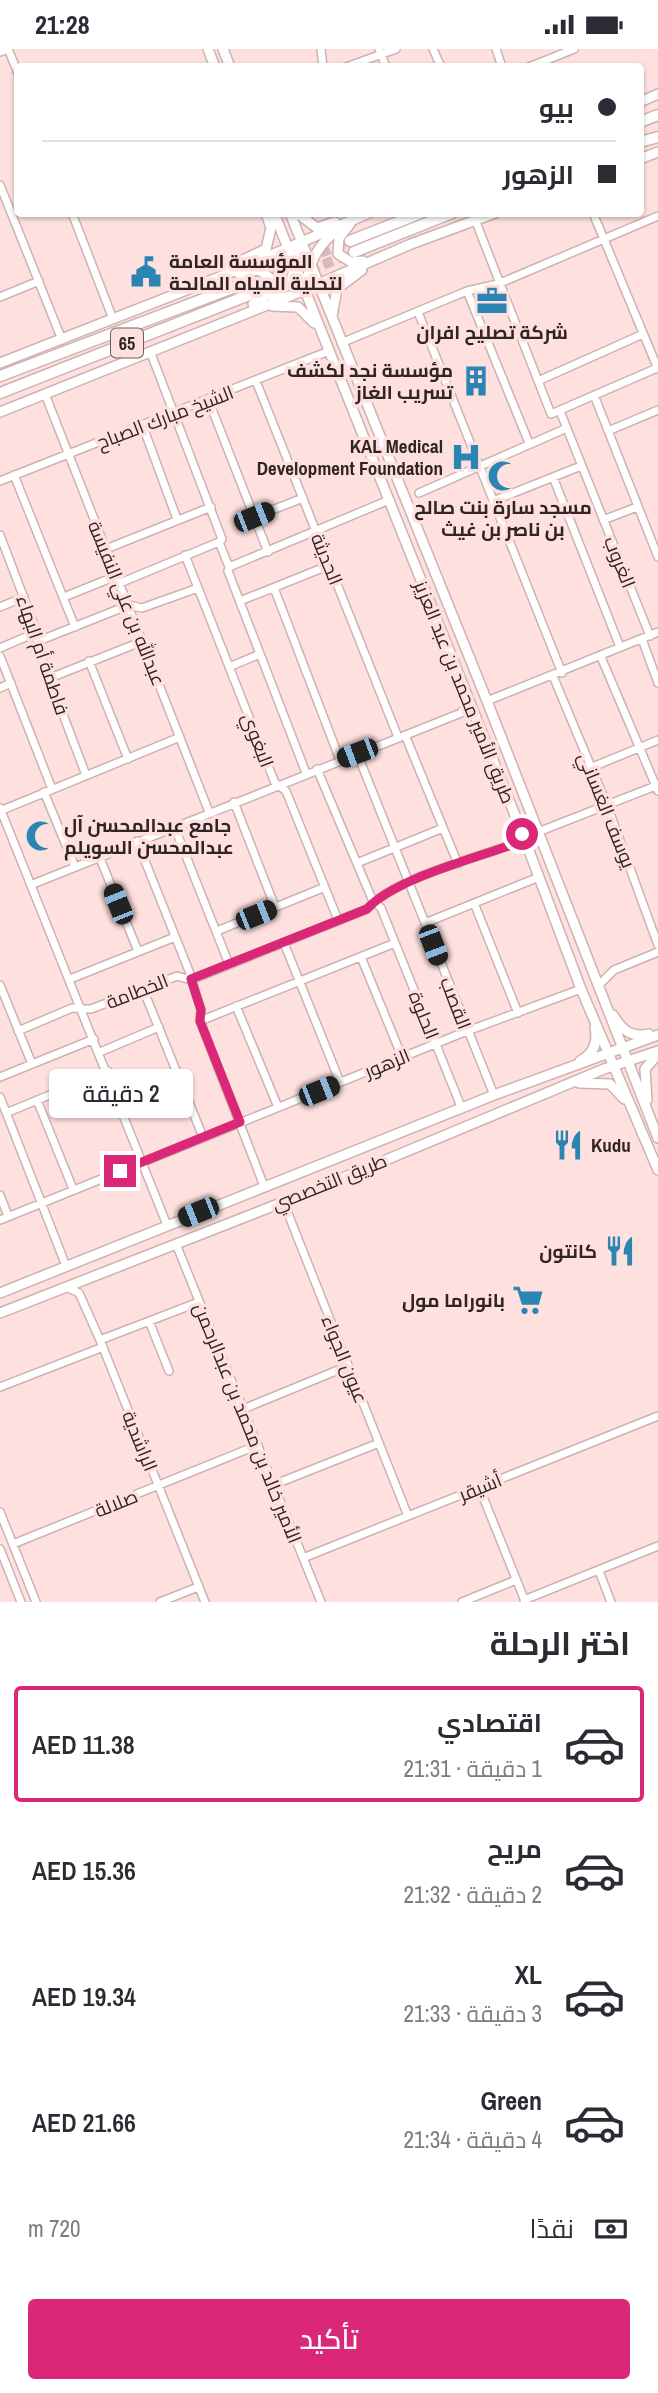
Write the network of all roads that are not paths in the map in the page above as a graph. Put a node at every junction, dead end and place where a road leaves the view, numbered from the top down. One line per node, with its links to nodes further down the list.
1 (6, 49): 4 (main road); 8 (street)
2 (396, 49): 5 (street)
3 (573, 49): 7 (street)
4 (0, 51)
5 (380, 52): 6 (street)
6 (355, 63)
7 (539, 63)
8 (14, 65)
9 (0, 185): 11 (street)
10 (14, 200): 11 (street)
11 (7, 203): 35 (street)
12 (658, 216): 26 (street)
13 (74, 217): 46 (street)
14 (267, 217): 34 (main road)
15 (275, 217): 30 (main road, طريق الأمير محمد بن عبد العزيز)
16 (292, 217): 28 (main road, طريق الأمير محمد بن عبد العزيز)
17 (302, 217): 18 (main road)
18 (351, 217)
19 (360, 217): 24 (main road)
20 (411, 217): 27 (highway)
21 (442, 217): 31 (highway)
22 (487, 217): 25 (main road)
23 (595, 217): 26 (street)
24 (353, 220): 28 (main road); 29 (main road); 32 (main road)
25 (476, 222): 29 (main road); 38 (street)
26 (604, 236): 38 (street); 48 (street)
27 (350, 241)
28 (302, 243): 30 (main road); 32 (main road, طريق الأمير محمد بن عبد العزيز); 33 (main road)
29 (411, 244): 37 (main road); 45 (main road)
30 (287, 249): 33 (main road, طريق الأمير محمد بن عبد العزيز); 34 (main road)
31 (354, 252)
32 (309, 262): 37 (main road, طريق الأمير محمد بن عبد العزيز); 40 (main road)
33 (296, 267): 40 (main road, طريق الأمير محمد بن عبد العزيز); 47 (main road)
34 (222, 276): 39 (main road)
35 (39, 281): 43 (street); 50 (street)
36 (251, 281): 57 (highway, 65)
37 (318, 283): 40 (main road); 45 (main road, طريق الأمير محمد بن عبد العزيز)
38 (498, 284): 41 (street); 59 (street)
39 (188, 290): 46 (main road); 47 (main road)
40 (304, 290): 47 (main road); 49 (main road, طريق الأمير محمد بن عبد العزيز)
41 (467, 291): 44 (street); 71 (street)
42 (254, 293): 60 (highway, 65)
43 (0, 297)
44 (418, 312): 51 (street); 74 (street)
45 (332, 318): 51 (main road, طريق الأمير محمد بن عبد العزيز)
46 (113, 319): 50 (main road)
47 (217, 323): 49 (main road); 52 (main road)
48 (642, 334): 54 (street); 59 (street)
49 (323, 335): 53 (main road, طريق الأمير محمد بن عبد العزيز)
50 (62, 340): 55 (main road)
51 (341, 343): 122 (main road, طريق الأمير محمد بن عبد العزيز)
52 (150, 351): 61 (main road); 67 (street)
53 (329, 351): 58 (street, الشيخ مبارك الصباح); 80 (main road, طريق الأمير محمد بن عبد العزيز)
54 (655, 357): 56 (street)
55 (0, 363)
56 (658, 368): 62 (street)
57 (0, 376)
58 (256, 381): 63 (street, الشيخ مبارك الصباح); 79 (street, الحديثة)
59 (538, 381): 65 (street)
60 (0, 393)
61 (45, 394): 66 (main road); 72 (street, عبدالله بن علي النفيسة)
62 (594, 395): 65 (street); 70 (street)
63 (208, 399): 67 (street, الشيخ مبارك الصباح); 84 (street)
64 (658, 410): 70 (street)
65 (560, 411): 69 (street, الغروب)
66 (0, 412)
67 (174, 412): 68 (street, الشيخ مبارك الصباح); 82 (street)
68 (142, 425): 72 (street, الشيخ مبارك الصباح); 85 (street)
69 (567, 428): 71 (street); 73 (street, الغروب)
70 (608, 431): 83 (street)
71 (529, 443): 74 (street)
72 (68, 455): 75 (street, الشيخ مبارك الصباح); 90 (street, عبدالله بن علي النفيسة)
73 (582, 466): 76 (street); 86 (street, الغروب)
74 (477, 467): 78 (street); 81 (street)
75 (14, 475): 77 (street, الشيخ مبارك الصباح); 100 (street)
76 (553, 477): 81 (street); 109 (street)
77 (0, 481)
78 (419, 493)
79 (303, 498): 84 (street); 87 (street, الحديثة)
80 (388, 501): 87 (street); 123 (main road, طريق الأمير محمد بن عبد العزيز)
81 (493, 502): 116 (street)
82 (211, 507): 85 (street); 89 (street)
83 (637, 507): 86 (street); 93 (street)
84 (254, 517): 91 (street)
85 (177, 519): 90 (street)
86 (603, 520): 106 (street, الغروب)
87 (316, 532): 91 (street); 94 (street, الحديثة)
88 (0, 535): 99 (street, فاطمة أم البهاء)
89 (219, 542): 92 (street); 95 (street)
90 (106, 549): 96 (street, عبدالله بن علي النفيسة)
91 (268, 552): 95 (street)
92 (185, 555): 96 (street); 97 (street, البغوي)
93 (658, 557)
94 (330, 565): 98 (street); 124 (street, الحديثة)
95 (229, 569): 101 (street)
96 (118, 580): 100 (street); 102 (street, عبدالله بن علي النفيسة)
97 (198, 588): 102 (street); 115 (street, البغوي)
98 (274, 588): 101 (street); 130 (street)
99 (24, 597): 103 (street); 107 (street, فاطمة أم البهاء)
100 (64, 597): 104 (street)
101 (240, 601): 111 (street)
102 (129, 605): 104 (street); 108 (street, عبدالله بن علي النفيسة)
103 (0, 607)
104 (75, 628): 107 (street)
105 (658, 632): 106 (street)
106 (646, 638): 109 (street); 120 (street, الغروب)
107 (37, 639): 110 (street); 118 (street, فاطمة أم البهاء)
108 (143, 641): 114 (street); 125 (street, عبدالله بن علي النفيسة)
109 (620, 647): 113 (street)
110 (0, 648)
111 (260, 654): 115 (street); 133 (street)
112 (0, 656): 119 (street)
113 (601, 657): 116 (street); 127 (street)
114 (89, 661): 118 (street); 129 (street)
115 (229, 667): 135 (street, البغوي)
116 (562, 673): 117 (street)
117 (553, 676): 122 (street); 131 (street, يوسف الغساني)
118 (50, 678): 134 (street, فاطمة أم البهاء)
119 (11, 683): 121 (street); 137 (street)
120 (658, 683)
121 (0, 688)
122 (487, 701): 145 (main road, طريق الأمير محمد بن عبد العزيز)
123 (468, 702): 124 (street); 146 (main road, طريق الأمير محمد بن عبد العزيز)
124 (402, 736): 128 (street); 144 (street, الحديثة)
125 (180, 737): 129 (street); 142 (street, عبدالله بن علي النفيسة)
126 (658, 740): 127 (street)
127 (638, 748): 131 (street); 136 (street)
128 (357, 753): 130 (street); 148 (street, القصب)
129 (128, 759): 134 (street)
130 (340, 760): 132 (street)
131 (590, 768): 140 (street, يوسف الغساني)
132 (317, 769): 133 (street); 150 (street, الحلوة)
133 (306, 773): 135 (street)
134 (86, 775): 137 (street)
135 (278, 785): 139 (street); 156 (street, البغوي)
136 (657, 787): 140 (street)
137 (52, 789): 138 (street)
138 (44, 792): 141 (street); 152 (street)
139 (234, 802): 142 (street); 159 (street)
140 (607, 805): 145 (street); 166 (street, يوسف الغساني)
141 (1, 809): 155 (street)
142 (209, 812): 143 (street)
143 (174, 825): 147 (street); 162 (street)
144 (443, 828): 148 (street); 151 (street, الحديثة)
145 (538, 832): 175 (main road, طريق الأمير محمد بن عبد العزيز)
146 (525, 840): 151 (street, الخطامة); 153 (main road, طريق الأمير محمد بن عبد العزيز)
147 (137, 841): 149 (street); 163 (street)
148 (395, 848): 150 (street); 154 (street, القصب)
149 (99, 856): 152 (street); 167 (street)
150 (357, 863): 157 (street, الحلوة)
151 (458, 864): 154 (street, الخطامة)
152 (75, 867): 155 (street)
153 (539, 877): 158 (street); 177 (main road, طريق الأمير محمد بن عبد العزيز)
154 (409, 883): 157 (street, الخطامة); 161 (street, القصب)
155 (33, 884): 171 (street)
156 (325, 887): 159 (street); 160 (street, البغوي)
157 (374, 901): 160 (street, الخطامة); 165 (street, الحلوة)
158 (474, 904): 161 (street); 182 (street)
159 (275, 908): 162 (street)
160 (338, 920): 164 (street, الخطامة)
161 (425, 923): 187 (street, القصب)
162 (217, 931): 170 (street)
163 (175, 937): 167 (street); 172 (street)
164 (284, 943): 170 (street, الخطامة); 173 (street)
165 (395, 943): 169 (street); 190 (street, الحلوة)
166 (658, 945)
167 (138, 951): 171 (street)
168 (658, 953): 175 (street)
169 (361, 957): 173 (street); 195 (street)
170 (229, 964): 172 (street, الخطامة)
171 (70, 979): 179 (street)
172 (191, 979): 176 (street, الخطامة); 184 (street)
173 (299, 981): 180 (street); 204 (street)
174 (0, 985): 186 (street)
175 (600, 985): 178 (main road, طريق الأمير محمد بن عبد العزيز)
176 (142, 989): 179 (street, الخطامة); 185 (street)
177 (581, 989): 182 (street, الزهور); 183 (main road, طريق الأمير محمد بن عبد العزيز)
178 (605, 999): 181 (main road, طريق الأمير محمد بن عبد العزيز); 188 (main road)
179 (81, 1006): 186 (street, الخطامة); 189 (street)
180 (236, 1006): 184 (street); 209 (street)
181 (608, 1012): 183 (main road); 191 (main road, طريق الأمير محمد بن عبد العزيز)
182 (518, 1013): 187 (street, الزهور)
183 (592, 1015): 194 (main road, طريق الأمير محمد بن عبد العزيز); 200 (main road)
184 (200, 1021): 213 (street)
185 (159, 1027): 192 (street); 215 (street)
186 (18, 1031): 198 (street)
187 (468, 1033): 190 (street, الزهور); 206 (street, القصب)
188 (658, 1034): 191 (main road, طريق التخصصي)
189 (94, 1039): 192 (street); 198 (street)
190 (436, 1044): 195 (street, الزهور); 210 (street, الحلوة)
191 (622, 1050): 194 (main road, طريق التخصصي); 197 (main road, طريق الأمير محمد بن عبد العزيز)
192 (100, 1052): 201 (street)
193 (658, 1053): 197 (main road, طريق التخصصي); 212 (main road)
194 (610, 1055): 196 (main road, طريق التخصصي); 199 (main road, طريق الأمير محمد بن عبد العزيز)
195 (402, 1057): 204 (street, الزهور)
196 (590, 1061): 200 (main road, طريق التخصصي); 202 (main road)
197 (626, 1062): 199 (main road, طريق التخصصي); 212 (main road, طريق الأمير محمد بن عبد العزيز)
198 (32, 1064): 203 (street)
199 (616, 1066): 202 (main road, طريق التخصصي); 214 (main road, طريق الأمير محمد بن عبد العزيز)
200 (563, 1069): 206 (main road, طريق التخصصي)
201 (108, 1071): 208 (street); 217 (street)
202 (592, 1074): 205 (main road, طريق التخصصي)
203 (0, 1077)
204 (340, 1082): 209 (street, الزهور)
205 (571, 1084): 214 (main road); 222 (main road, طريق التخصصي)
206 (494, 1095): 210 (main road, طريق التخصصي)
207 (0, 1097): 211 (street)
208 (37, 1100): 211 (street); 220 (street)
209 (278, 1107): 213 (street, الزهور)
210 (462, 1109): 219 (main road, طريق التخصصي)
211 (6, 1113): 223 (street)
212 (650, 1119): 216 (main road, طريق الأمير محمد بن عبد العزيز)
213 (240, 1122): 215 (street, الزهور); 219 (street)
214 (638, 1125): 218 (main road, طريق الأمير محمد بن عبد العزيز)
215 (203, 1137): 217 (street, الزهور)
216 (658, 1138)
217 (143, 1162): 220 (street, الزهور); 226 (street)
218 (658, 1170)
219 (264, 1186): 226 (main road, طريق التخصصي)
220 (73, 1189): 223 (street, الزهور)
221 (0, 1195): 224 (street)
222 (283, 1201): 227 (main road, طريق التخصصي); 235 (street, عيون الجواء)
223 (41, 1203): 224 (street, الزهور); 228 (street)
224 (8, 1216): 225 (street, الزهور)
225 (0, 1220)
226 (167, 1225): 228 (main road, طريق التخصصي)
227 (176, 1244): 229 (main road, طريق التخصصي); 231 (street, الأمير خالد بن محمد بن عبدالرحمن)
228 (66, 1266): 230 (main road, طريق التخصصي)
229 (66, 1287): 232 (main road, طريق التخصصي); 234 (street, الراشدية)
230 (0, 1293)
231 (199, 1302): 233 (street); 238 (street, الأمير خالد بن محمد بن عبدالرحمن)
232 (0, 1313)
233 (149, 1321): 234 (street); 236 (street)
234 (102, 1343): 237 (street); 243 (street, الراشدية)
235 (348, 1366): 238 (street); 240 (street, عيون الجواء)
236 (169, 1371)
237 (0, 1387)
238 (243, 1409): 241 (street, الأمير خالد بن محمد بن عبدالرحمن)
239 (658, 1416): 244 (street, أشيقر)
240 (379, 1443): 242 (street); 246 (street, عيون الجواء)
241 (258, 1445): 242 (street, الأمير خالد بن محمد بن عبدالرحمن); 243 (street, صلالة)
242 (273, 1485): 250 (street, الأمير خالد بن محمد بن عبدالرحمن)
243 (158, 1486): 247 (street, صلالة); 253 (street, الراشدية)
244 (480, 1487): 246 (street, أشيقر); 252 (street)
245 (0, 1512): 247 (street)
246 (408, 1516): 250 (street, أشيقر)
247 (13, 1544): 256 (street)
248 (658, 1546): 251 (street)
249 (0, 1549): 255 (street)
250 (303, 1558): 259 (street, الأمير خالد بن محمد بن عبدالرحمن)
251 (599, 1571): 254 (street); 261 (street)
252 (516, 1580): 254 (street); 260 (street)
253 (198, 1587): 257 (street); 258 (street, الراشدية)
254 (525, 1601)
255 (21, 1602)
256 (36, 1602)
257 (160, 1602)
258 (205, 1602)
259 (321, 1602)
260 (462, 1602)
261 (611, 1602)

